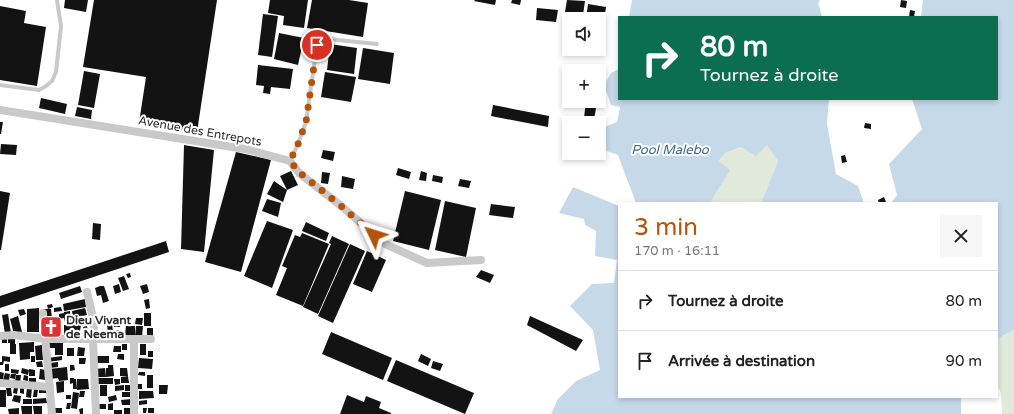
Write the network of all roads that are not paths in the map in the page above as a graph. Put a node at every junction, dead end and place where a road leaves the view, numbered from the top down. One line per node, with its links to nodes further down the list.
1 (57, 0): 3 (lane)
2 (376, 44): 5 (lane)
3 (0, 85)
4 (0, 110): 5 (street, Avenue des Entrepots)
5 (290, 161): 6 (street)
6 (481, 260)
7 (87, 292): 11 (street)
8 (43, 313): 10 (street)
9 (0, 336): 10 (street)
10 (46, 339): 11 (street); 15 (street)
11 (93, 339): 12 (street); 17 (street)
12 (134, 339): 13 (street); 18 (street)
13 (151, 339)
14 (0, 383): 15 (street)
15 (50, 387): 16 (street)
16 (52, 414)
17 (96, 414)
18 (134, 414)

